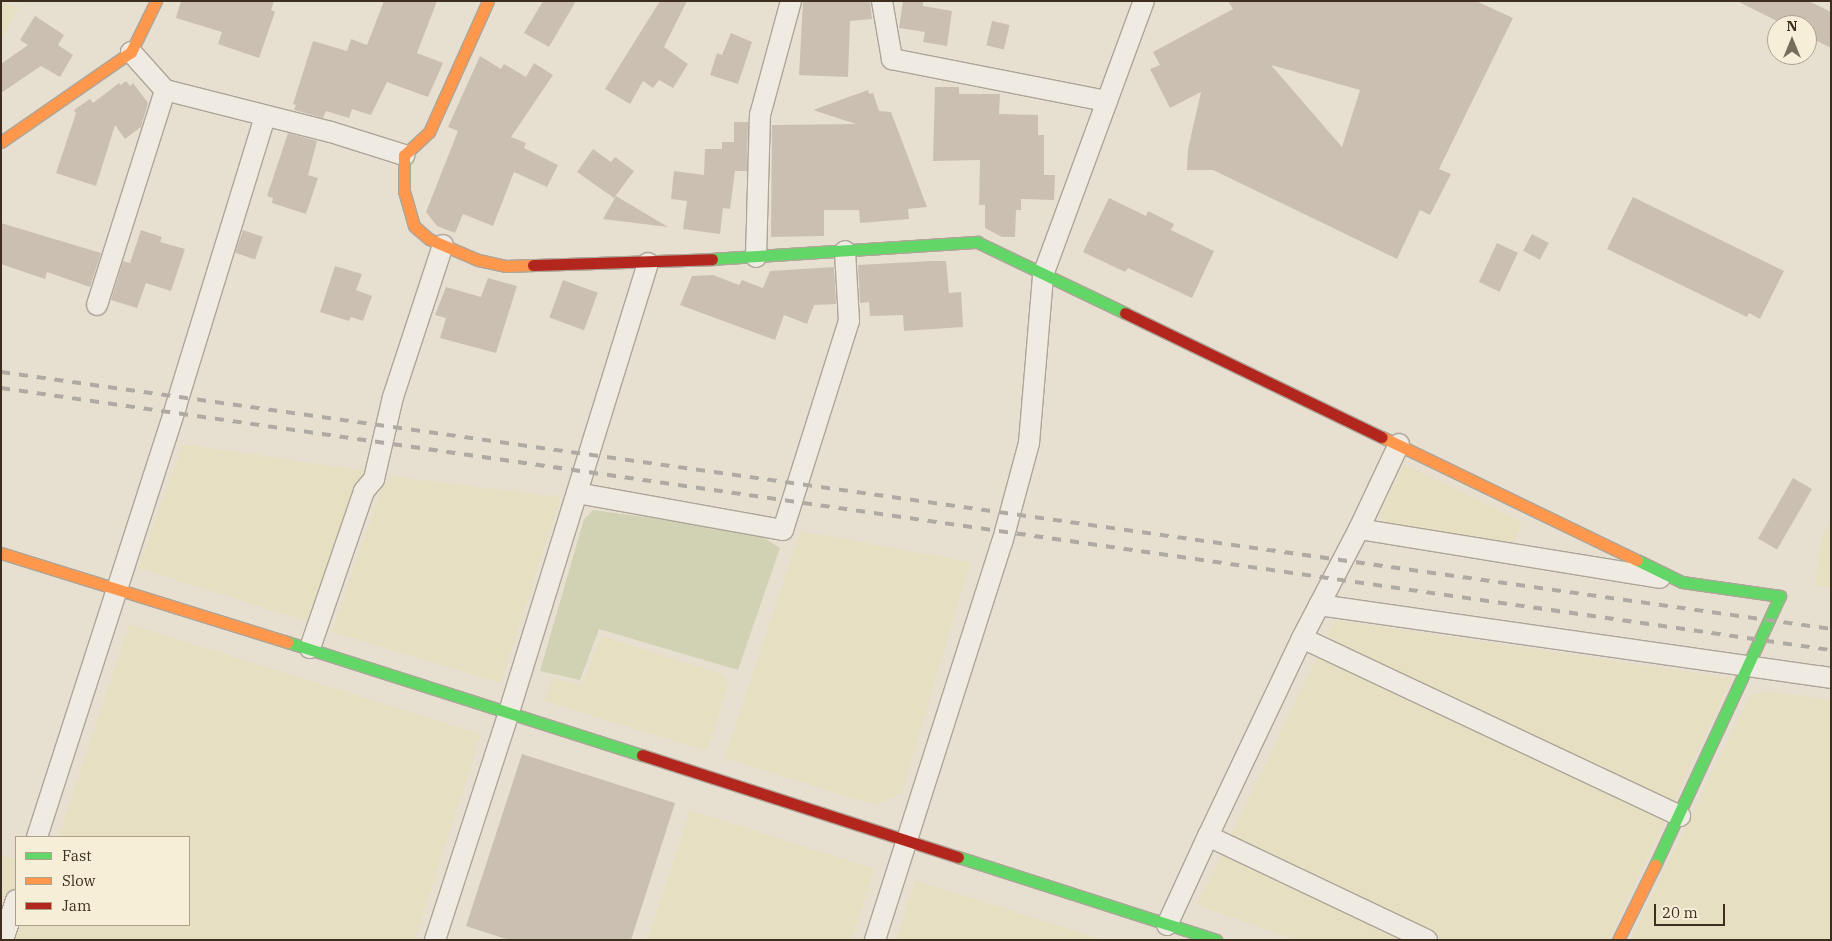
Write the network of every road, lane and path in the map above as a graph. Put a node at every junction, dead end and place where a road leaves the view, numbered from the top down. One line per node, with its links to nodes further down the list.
1 (156, 1): 6 (street)
2 (488, 1): 11 (street)
3 (791, 1): 14 (street)
4 (882, 1): 8 (street)
5 (1144, 1): 8 (street)
6 (130, 52): 7 (street); 10 (street)
7 (165, 90): 9 (street); 17 (street)
8 (1107, 101): 16 (street)
9 (264, 117): 11 (street); 23 (street)
10 (1, 142)
11 (404, 155): 12 (street)
12 (443, 245): 15 (street); 26 (street)
13 (845, 251): 14 (street); 16 (street); 19 (street)
14 (756, 257): 15 (street)
15 (648, 263): 19 (street)
16 (1042, 275): 18 (street); 33 (street)
17 (97, 305)
18 (1399, 444): 20 (street); 22 (street)
19 (577, 493): 29 (street)
20 (1359, 529): 22 (street); 24 (street)
21 (1, 553): 23 (street)
22 (1682, 582): 27 (street)
23 (117, 589): 26 (street); 31 (street)
24 (1319, 605): 25 (street); 27 (street)
25 (1302, 638): 30 (street); 32 (street)
26 (310, 648): 29 (street)
27 (1749, 665): 28 (street); 30 (street)
28 (1831, 678)
29 (510, 712): 33 (street); 37 (street)
30 (1680, 816): 41 (street)
31 (37, 836)
32 (1208, 836): 35 (street); 40 (street)
33 (907, 838): 35 (street); 38 (street)
34 (15, 903): 36 (street)
35 (1167, 925): 39 (street)
36 (4, 940)
37 (435, 940)
38 (875, 940)
39 (1216, 940)
40 (1428, 940)
41 (1618, 940)

